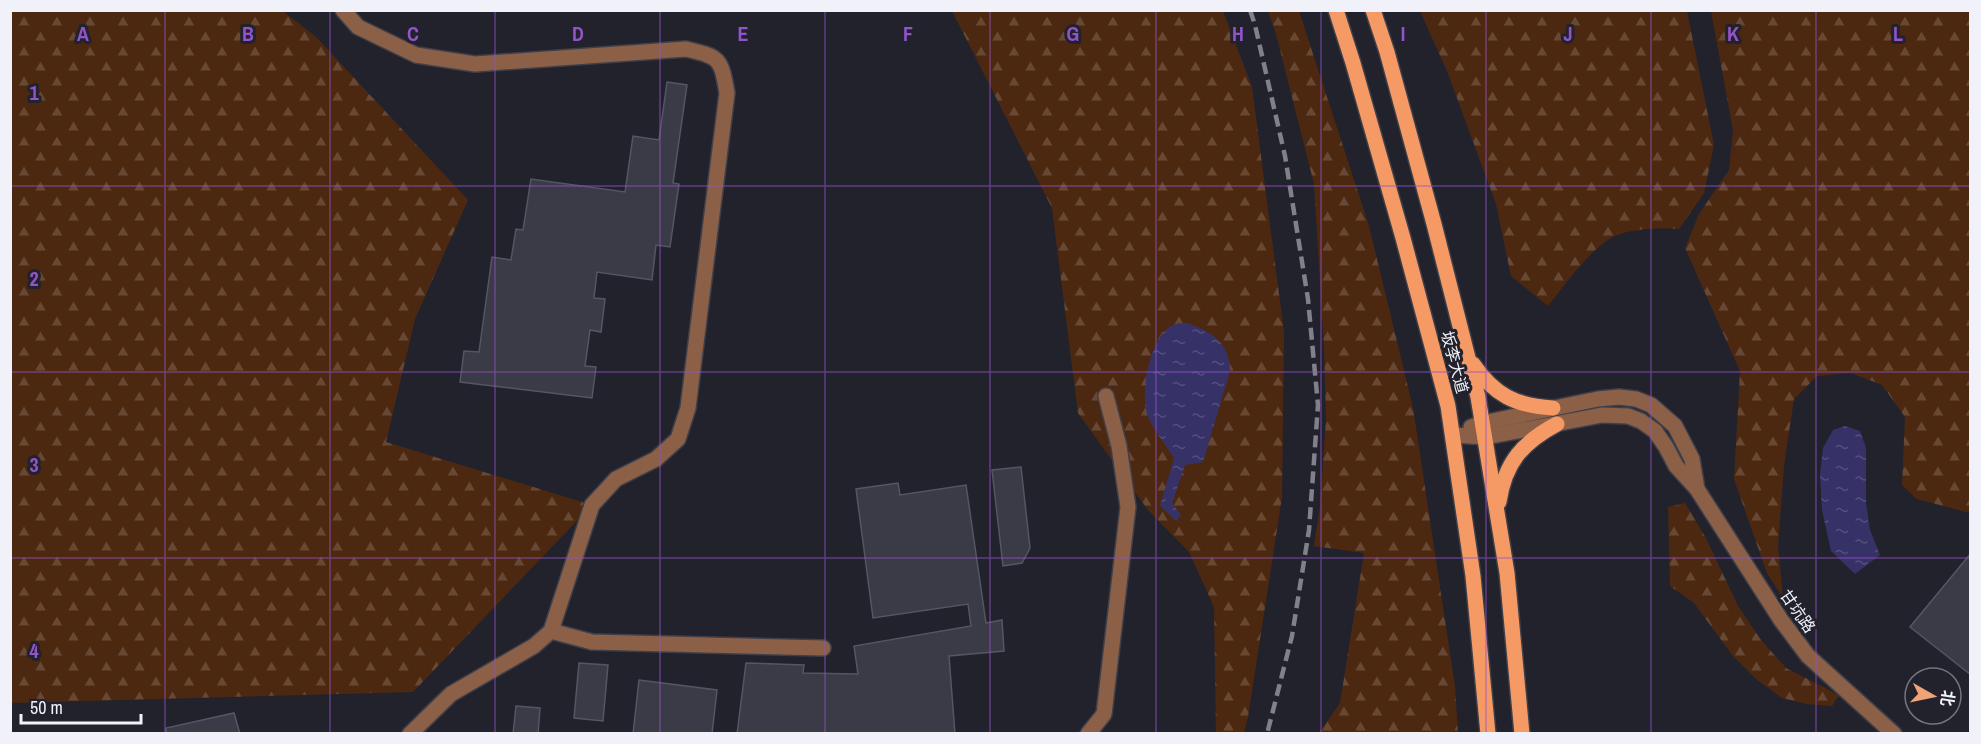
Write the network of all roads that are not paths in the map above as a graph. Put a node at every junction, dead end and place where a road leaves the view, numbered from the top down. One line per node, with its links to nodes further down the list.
1 (343, 10): 12 (street)
2 (1335, 10): 9 (main road, 坂李大道)
3 (1373, 10): 4 (main road, 坂李大道)
4 (1468, 355): 6 (main road); 8 (main road, 坂李大道)
5 (1106, 396): 15 (street)
6 (1553, 408): 8 (street); 10 (street)
7 (1557, 424): 8 (street); 10 (street); 11 (main road)
8 (1484, 430): 9 (street); 11 (main road, 坂李大道)
9 (1453, 435): 16 (main road, 坂李大道)
10 (1697, 489): 18 (street, 甘坑路)
11 (1498, 514): 17 (main road, 坂李大道)
12 (551, 631): 13 (street); 14 (street)
13 (823, 648)
14 (410, 734)
15 (1088, 734)
16 (1488, 734)
17 (1522, 734)
18 (1894, 734)

